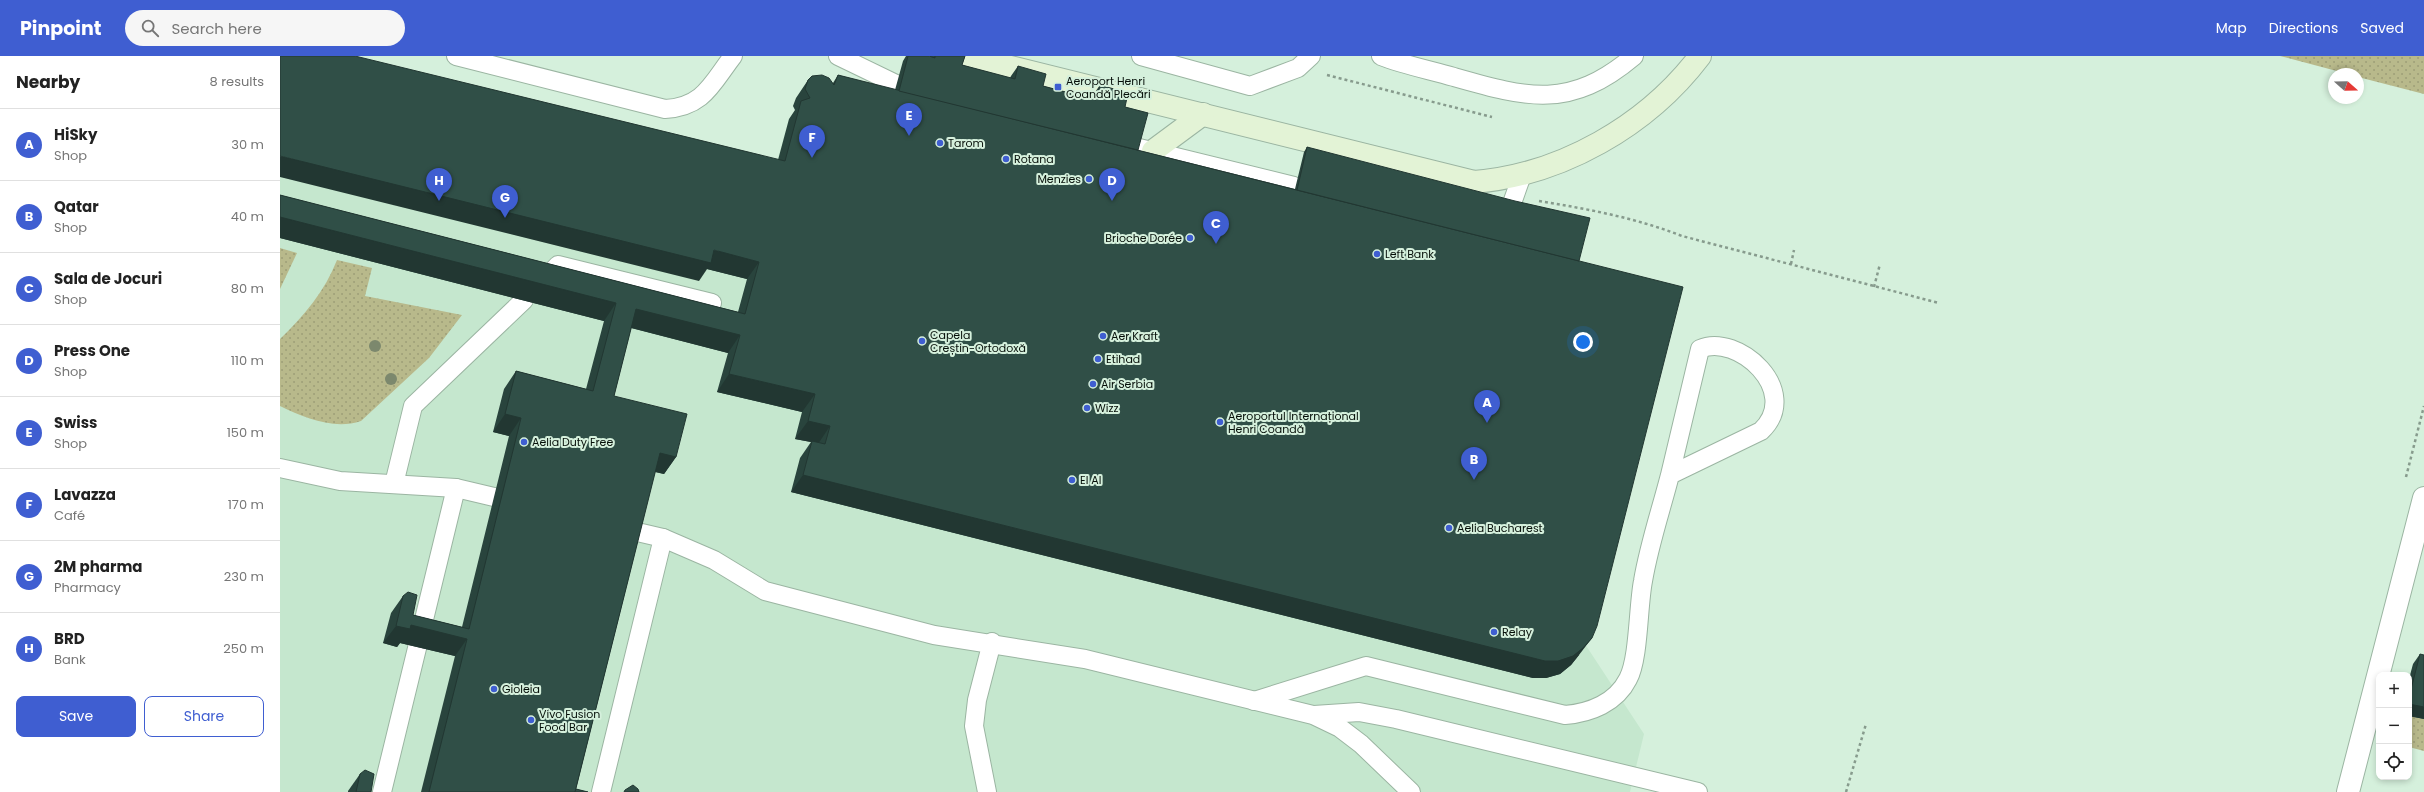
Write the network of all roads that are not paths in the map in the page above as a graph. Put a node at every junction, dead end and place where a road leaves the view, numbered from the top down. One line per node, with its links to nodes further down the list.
1 (456, 56): 2 (lane)
2 (733, 56)
3 (838, 56): 10 (lane)
4 (966, 56): 11 (street)
5 (1141, 56): 9 (lane)
6 (1381, 56): 7 (lane)
7 (1634, 56)
8 (1700, 56): 13 (street)
9 (1305, 62)
10 (896, 84)
11 (1203, 114): 12 (street); 13 (street)
12 (1144, 149): 14 (lane)
13 (1522, 175): 15 (lane)
14 (1294, 186)
15 (1512, 202)
16 (542, 282): 18 (lane)
17 (524, 300): 21 (lane)
18 (712, 303)
19 (280, 468): 21 (lane)
20 (1670, 475): 20 (lane); 28 (lane)
21 (394, 484): 22 (lane)
22 (456, 488): 23 (lane); 31 (lane)
23 (494, 497)
24 (2424, 498): 35 (street)
25 (633, 531): 26 (lane)
26 (663, 538): 27 (lane); 32 (lane)
27 (992, 642): 28 (lane); 33 (lane)
28 (1254, 701): 29 (lane)
29 (1313, 715): 30 (lane); 34 (lane)
30 (1406, 790)
31 (382, 792)
32 (601, 792)
33 (987, 792)
34 (1698, 792)
35 (2348, 792)

